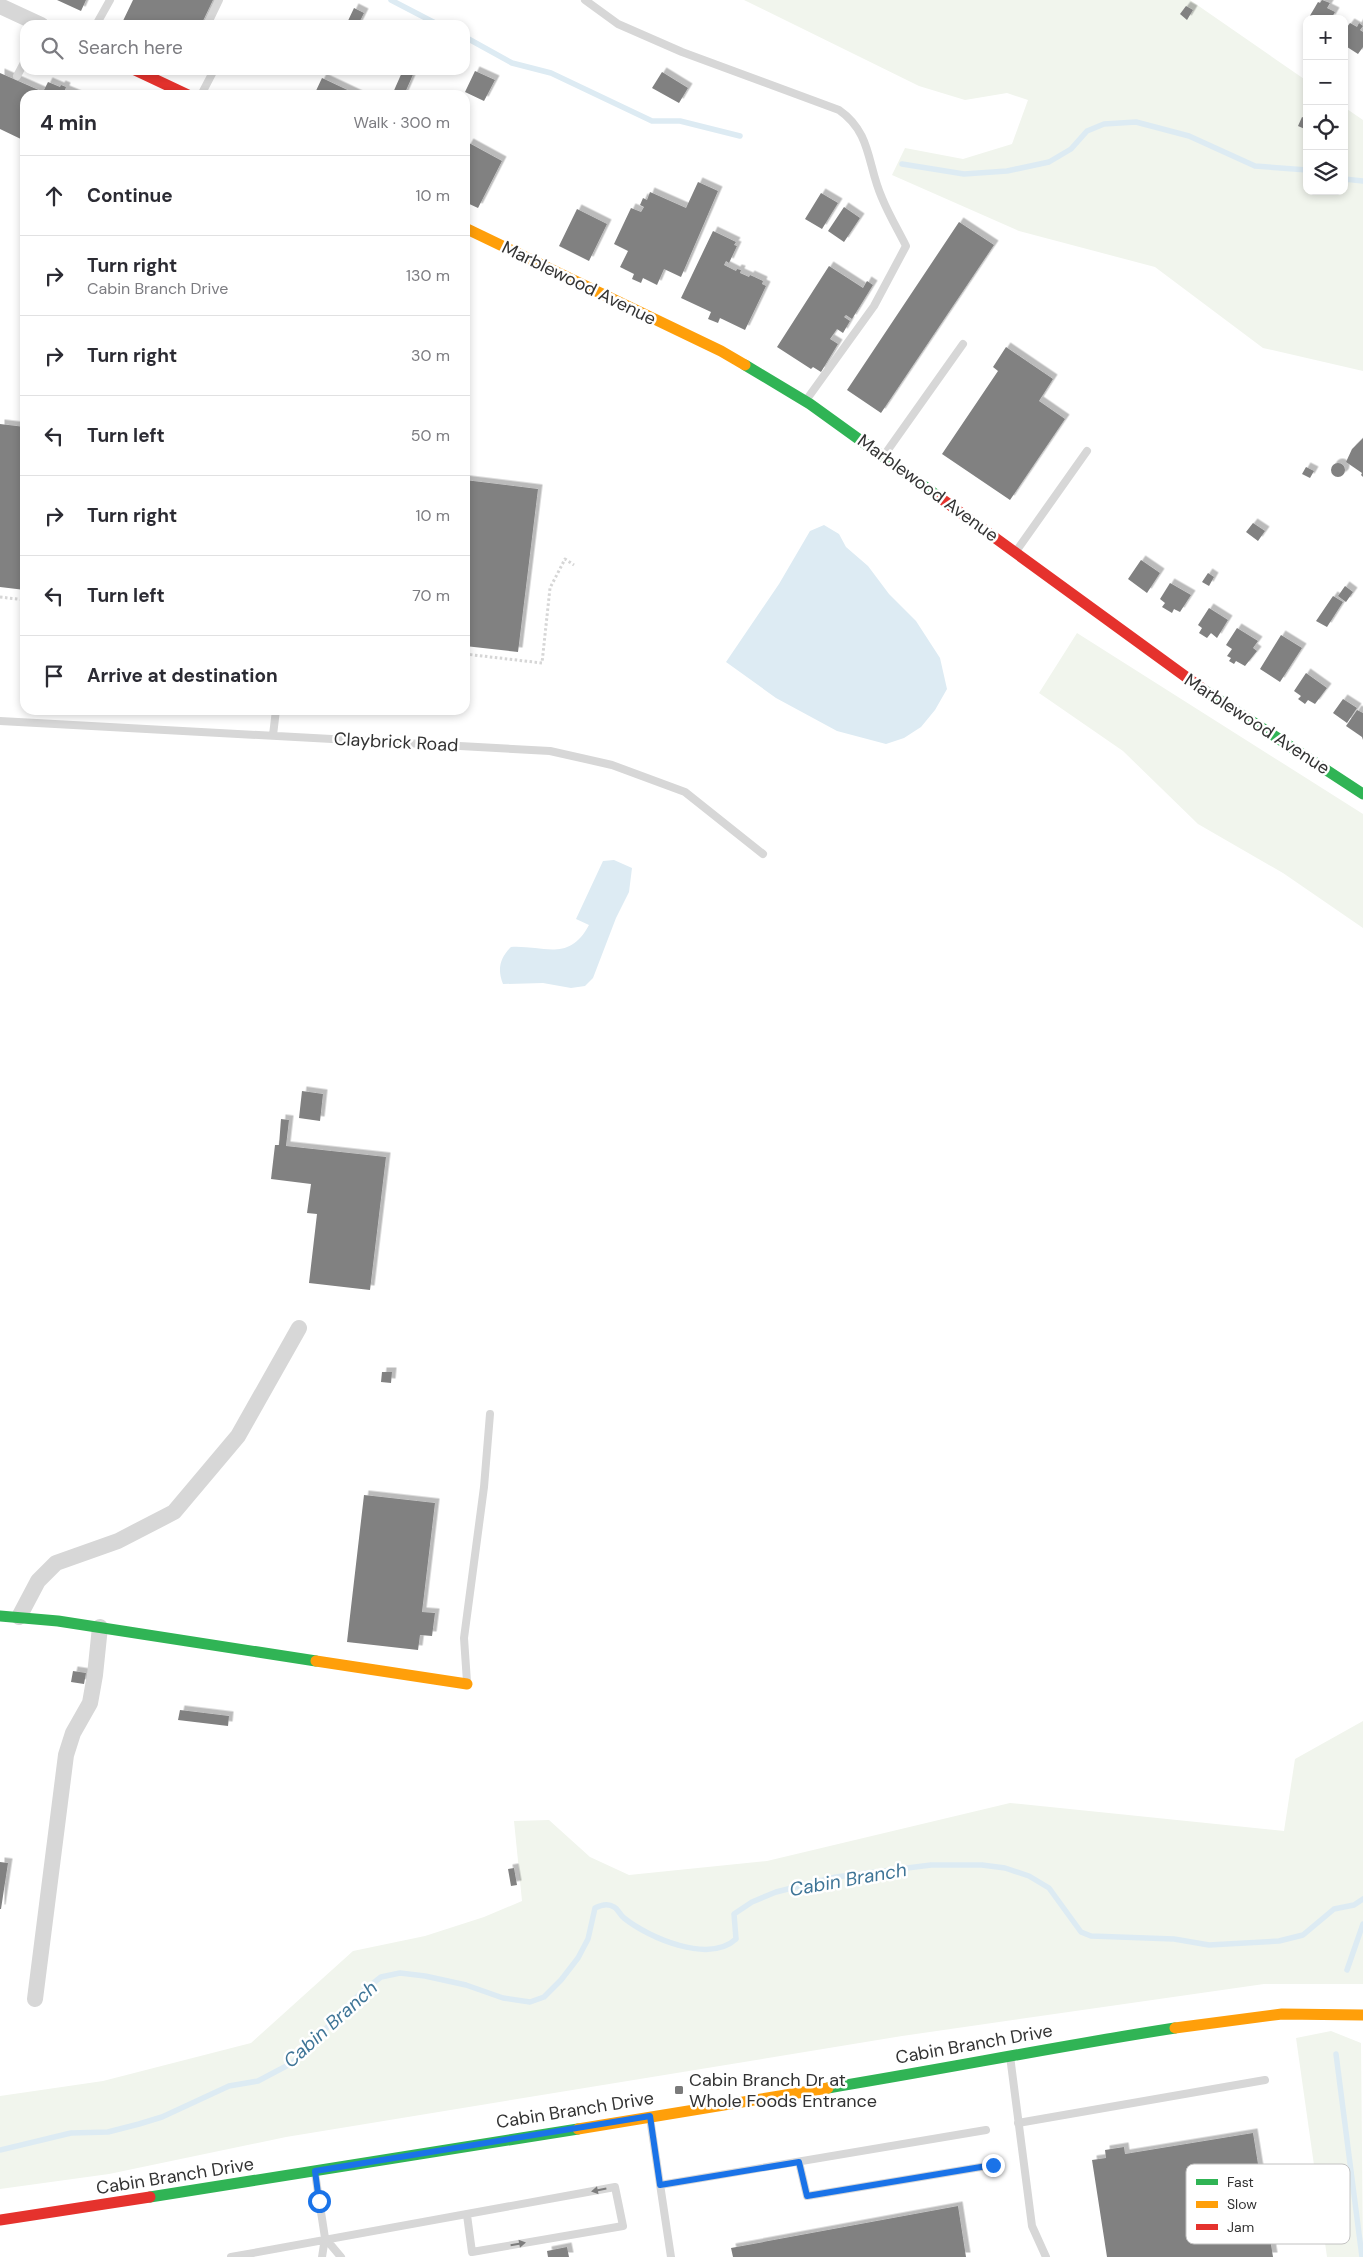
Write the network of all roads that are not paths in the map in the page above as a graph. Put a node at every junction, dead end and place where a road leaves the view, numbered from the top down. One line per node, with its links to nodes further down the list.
1 (110, 0): 6 (lane)
2 (219, 0): 7 (lane)
3 (584, 0): 16 (lane)
4 (0, 6): 5 (street)
5 (30, 20)
6 (99, 20)
7 (209, 20)
8 (20, 70): 11 (lane)
9 (146, 75): 12 (street)
10 (211, 75): 13 (lane)
11 (17, 76)
12 (177, 90)
13 (204, 90)
14 (470, 230): 16 (street, Marblewood Avenue)
15 (963, 344): 18 (lane)
16 (805, 401): 18 (street, Marblewood Avenue)
17 (1087, 451): 19 (lane)
18 (884, 456): 19 (street, Marblewood Avenue)
19 (1015, 552): 23 (street, Marblewood Avenue)
20 (275, 715): 22 (lane)
21 (0, 721): 22 (lane, Claybrick Road)
22 (273, 735): 24 (lane, Claybrick Road)
23 (1363, 794)
24 (763, 854)
25 (299, 1328): 28 (street)
26 (490, 1414): 30 (lane)
27 (0, 1616): 28 (street)
28 (19, 1617): 29 (street)
29 (100, 1627): 30 (street); 31 (street)
30 (467, 1684)
31 (35, 1999)
32 (1363, 2015): 33 (street, Cabin Branch Drive)
33 (1010, 2054): 35 (street, Cabin Branch Drive); 36 (lane)
34 (1265, 2080): 36 (lane)
35 (650, 2116): 40 (street, Cabin Branch Drive); 41 (lane)
36 (1018, 2123): 49 (lane)
37 (986, 2130): 38 (lane)
38 (799, 2162): 39 (lane); 41 (lane)
39 (993, 2165)
40 (315, 2171): 43 (street, Cabin Branch Drive); 44 (lane)
41 (660, 2185): 48 (lane)
42 (467, 2215): 42 (lane, one-way to 42); 44 (lane)
43 (0, 2220)
44 (325, 2238): 45 (lane); 46 (lane); 47 (lane)
45 (231, 2257)
46 (322, 2257)
47 (341, 2257)
48 (671, 2257)
49 (1046, 2257)

